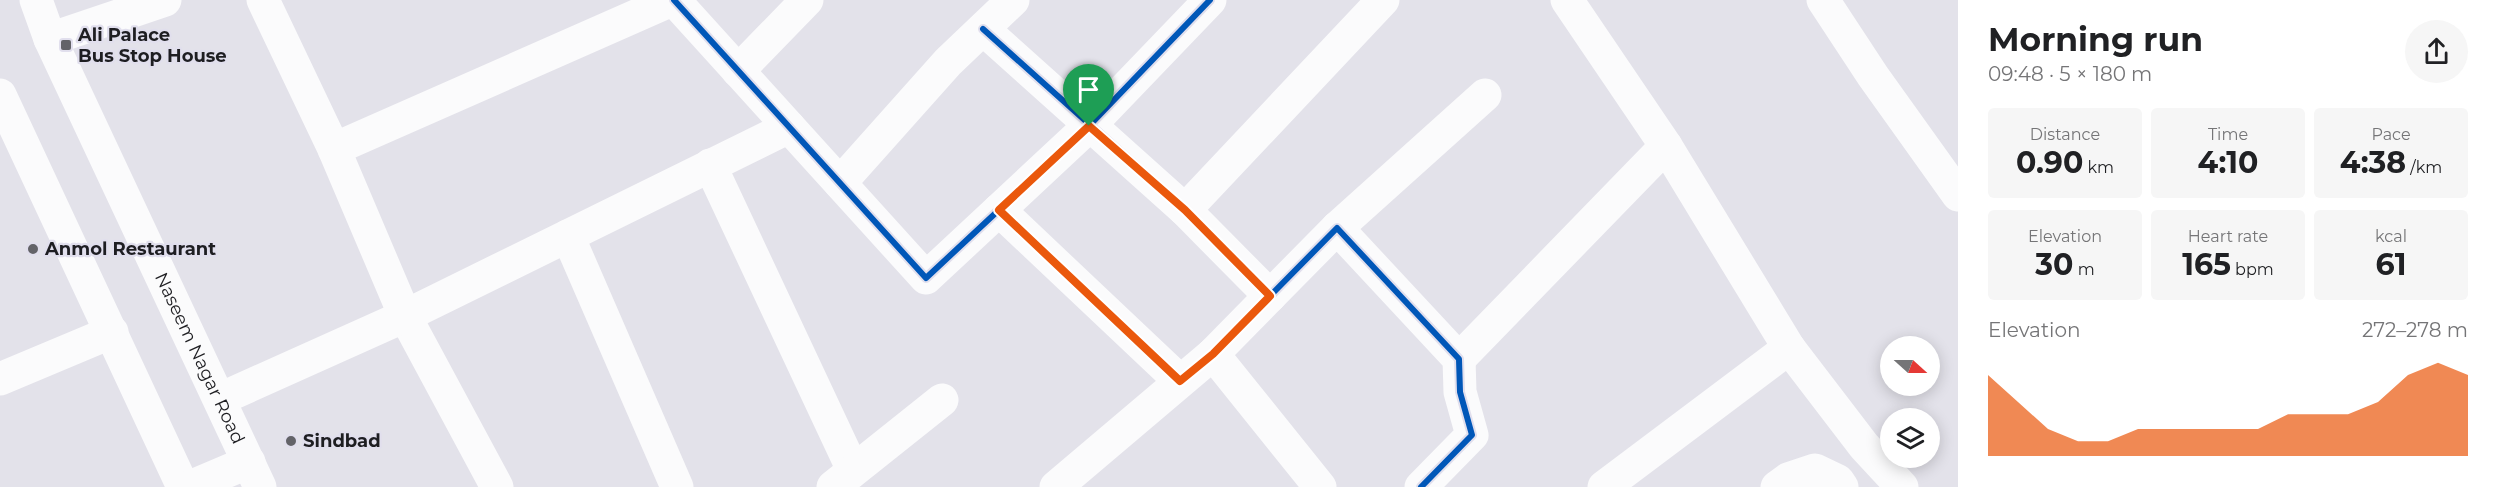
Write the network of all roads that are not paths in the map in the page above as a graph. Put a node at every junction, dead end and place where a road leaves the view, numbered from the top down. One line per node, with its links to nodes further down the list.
1 (36, 0): 12 (street, Naseem Nagar Road)
2 (165, 0): 12 (street)
3 (263, 0): 19 (street)
4 (673, 0): 13 (street); 19 (street)
5 (807, 0): 13 (street)
6 (1013, 0): 11 (street)
7 (1210, 0): 16 (street)
8 (1383, 0): 24 (street)
9 (1567, 0): 18 (street)
10 (1823, 0): 22 (street)
11 (983, 29): 16 (street); 21 (street)
12 (50, 39): 35 (street, Naseem Nagar Road)
13 (738, 71): 17 (street)
14 (0, 95): 29 (street)
15 (1485, 95): 25 (street)
16 (1089, 126): 23 (street); 24 (street)
17 (789, 127): 20 (street); 21 (street)
18 (1666, 146): 30 (street); 32 (street)
19 (334, 148): 28 (street)
20 (710, 165): 26 (street); 38 (street)
21 (840, 183): 23 (street)
22 (1958, 195)
23 (999, 210): 34 (street)
24 (1185, 210): 27 (street)
25 (1337, 228): 27 (street); 32 (street)
26 (568, 236): 28 (street); 43 (street)
27 (1270, 296): 31 (street)
28 (405, 316): 35 (street); 42 (street)
29 (112, 332): 33 (street); 40 (street)
30 (1789, 348): 46 (street); 49 (street)
31 (1213, 354): 34 (street); 44 (street)
32 (1459, 359): 45 (street)
33 (0, 379)
34 (1180, 381): 39 (street)
35 (220, 399): 37 (street, Naseem Nagar Road)
36 (942, 400): 38 (street)
37 (254, 475): 41 (street)
38 (843, 479)
39 (1065, 484)
40 (183, 487)
41 (190, 487)
42 (497, 487)
43 (677, 487)
44 (1320, 487)
45 (1421, 487)
46 (1604, 487)
47 (1777, 487): 48 (street)
48 (1842, 487)
49 (1902, 487)

